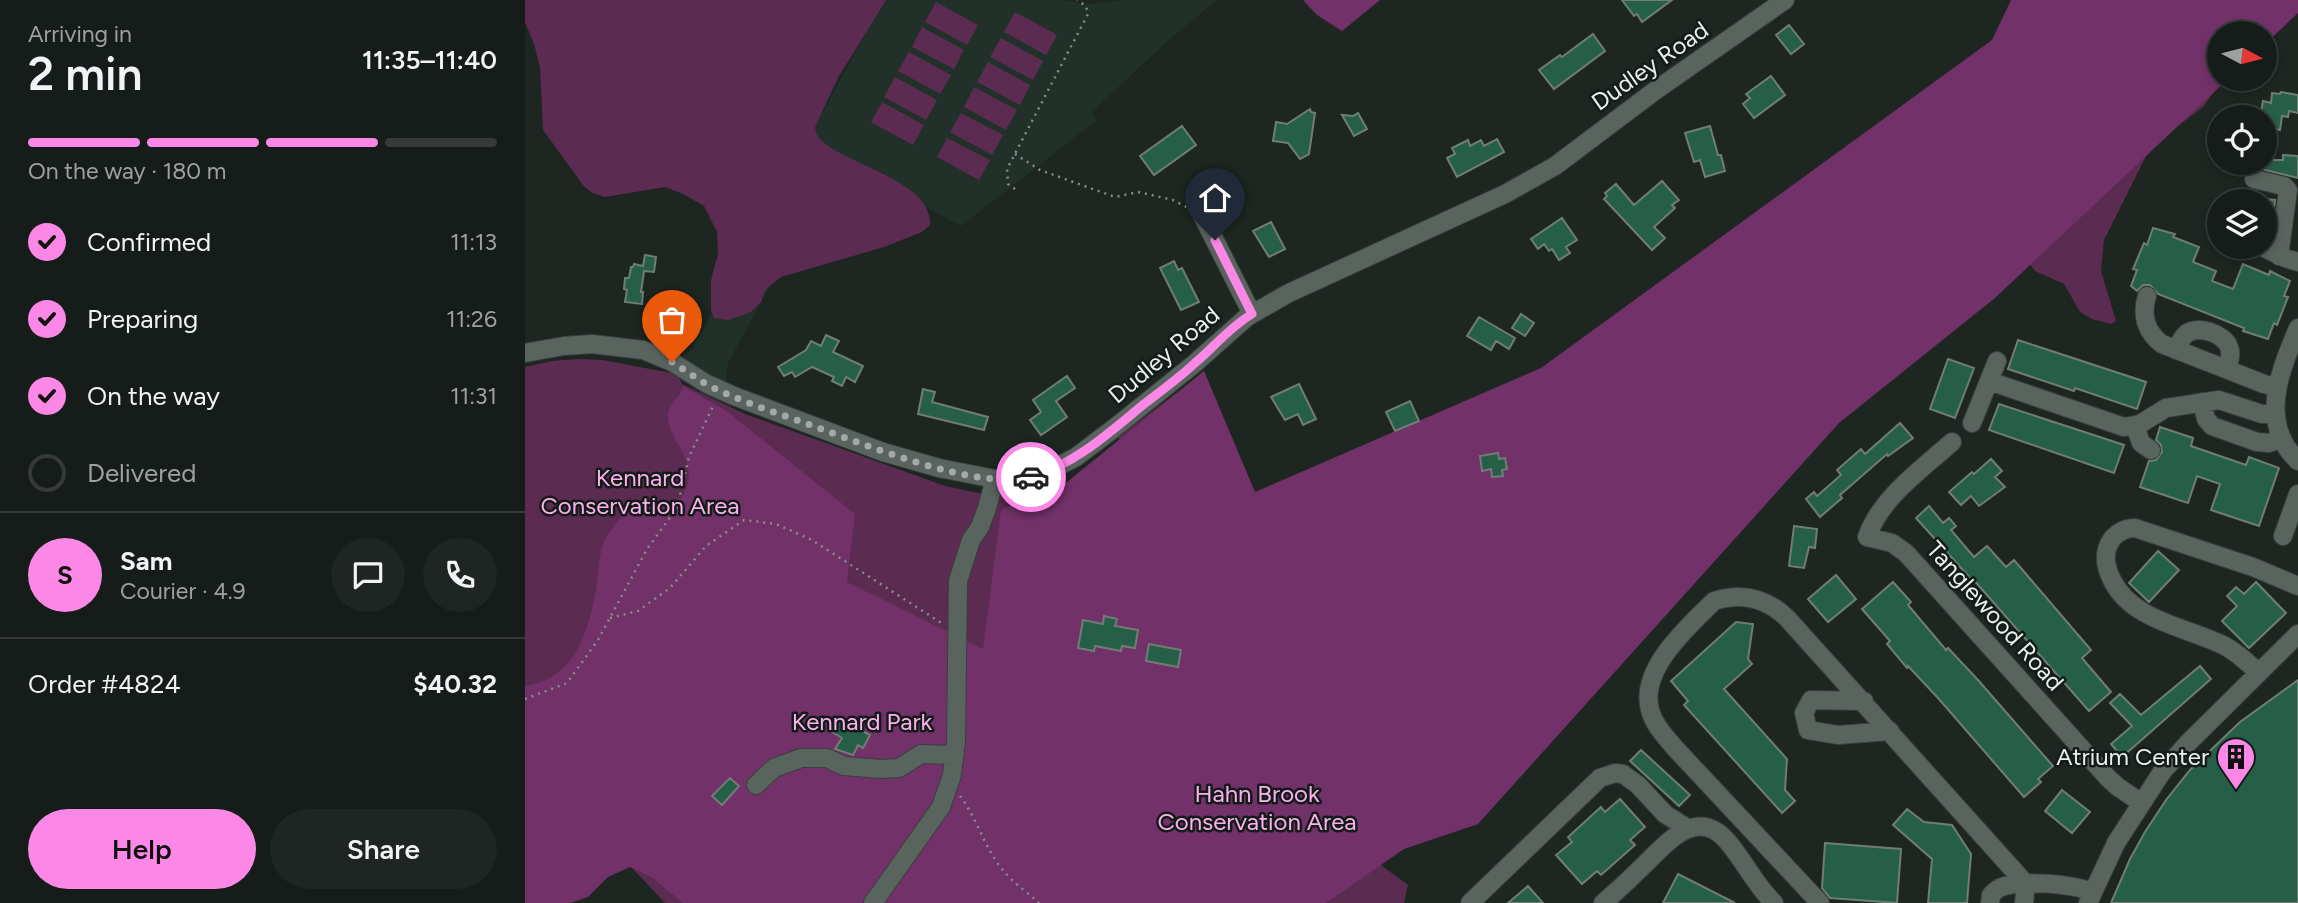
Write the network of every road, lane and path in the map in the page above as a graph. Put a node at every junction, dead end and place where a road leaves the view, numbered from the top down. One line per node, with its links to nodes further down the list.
1 (1077, 0): 3 (path)
2 (1785, 0): 10 (street, Dudley Road)
3 (1015, 154): 5 (path); 6 (path)
4 (2254, 179): 7 (street)
5 (1015, 189)
6 (1202, 215): 10 (street)
7 (2279, 256): 8 (street)
8 (2298, 262)
9 (2147, 296): 12 (street)
10 (1252, 314): 27 (street, Dudley Road)
11 (2298, 328): 17 (street)
12 (2176, 350): 15 (street); 15 (street)
13 (525, 353): 27 (street, Dudley Road)
14 (1997, 361): 16 (street)
15 (2226, 369): 17 (street)
16 (1989, 382): 21 (street); 22 (street)
17 (2277, 387): 20 (street)
18 (715, 401): 31 (path)
19 (2202, 402): 20 (street); 22 (street); 23 (street)
20 (2275, 414): 23 (street)
21 (1972, 423)
22 (2135, 426): 25 (street)
23 (2281, 439): 26 (street)
24 (1952, 442): 41 (street, Tanglewood Road)
25 (2151, 450)
26 (2298, 461)
27 (995, 479): 32 (street)
28 (2298, 495): 29 (street)
29 (2283, 536)
30 (2298, 586): 34 (street)
31 (610, 618): 32 (path); 35 (path)
32 (957, 633): 38 (street)
33 (2295, 643): 34 (street)
34 (2259, 673): 41 (street)
35 (525, 699)
36 (1864, 701): 37 (street); 37 (street); 50 (street)
37 (1890, 731): 43 (street)
38 (954, 755): 39 (street); 40 (street)
39 (950, 782): 45 (street); 46 (path)
40 (756, 785)
41 (2140, 802): 44 (street)
42 (1687, 828): 47 (street); 48 (street); 49 (street)
43 (2025, 884): 44 (street); 51 (street); 52 (street)
44 (2090, 898)
45 (873, 903)
46 (1039, 903)
47 (1469, 903)
48 (1603, 903)
49 (1774, 903)
50 (1820, 903)
51 (1990, 903)
52 (2024, 903)

